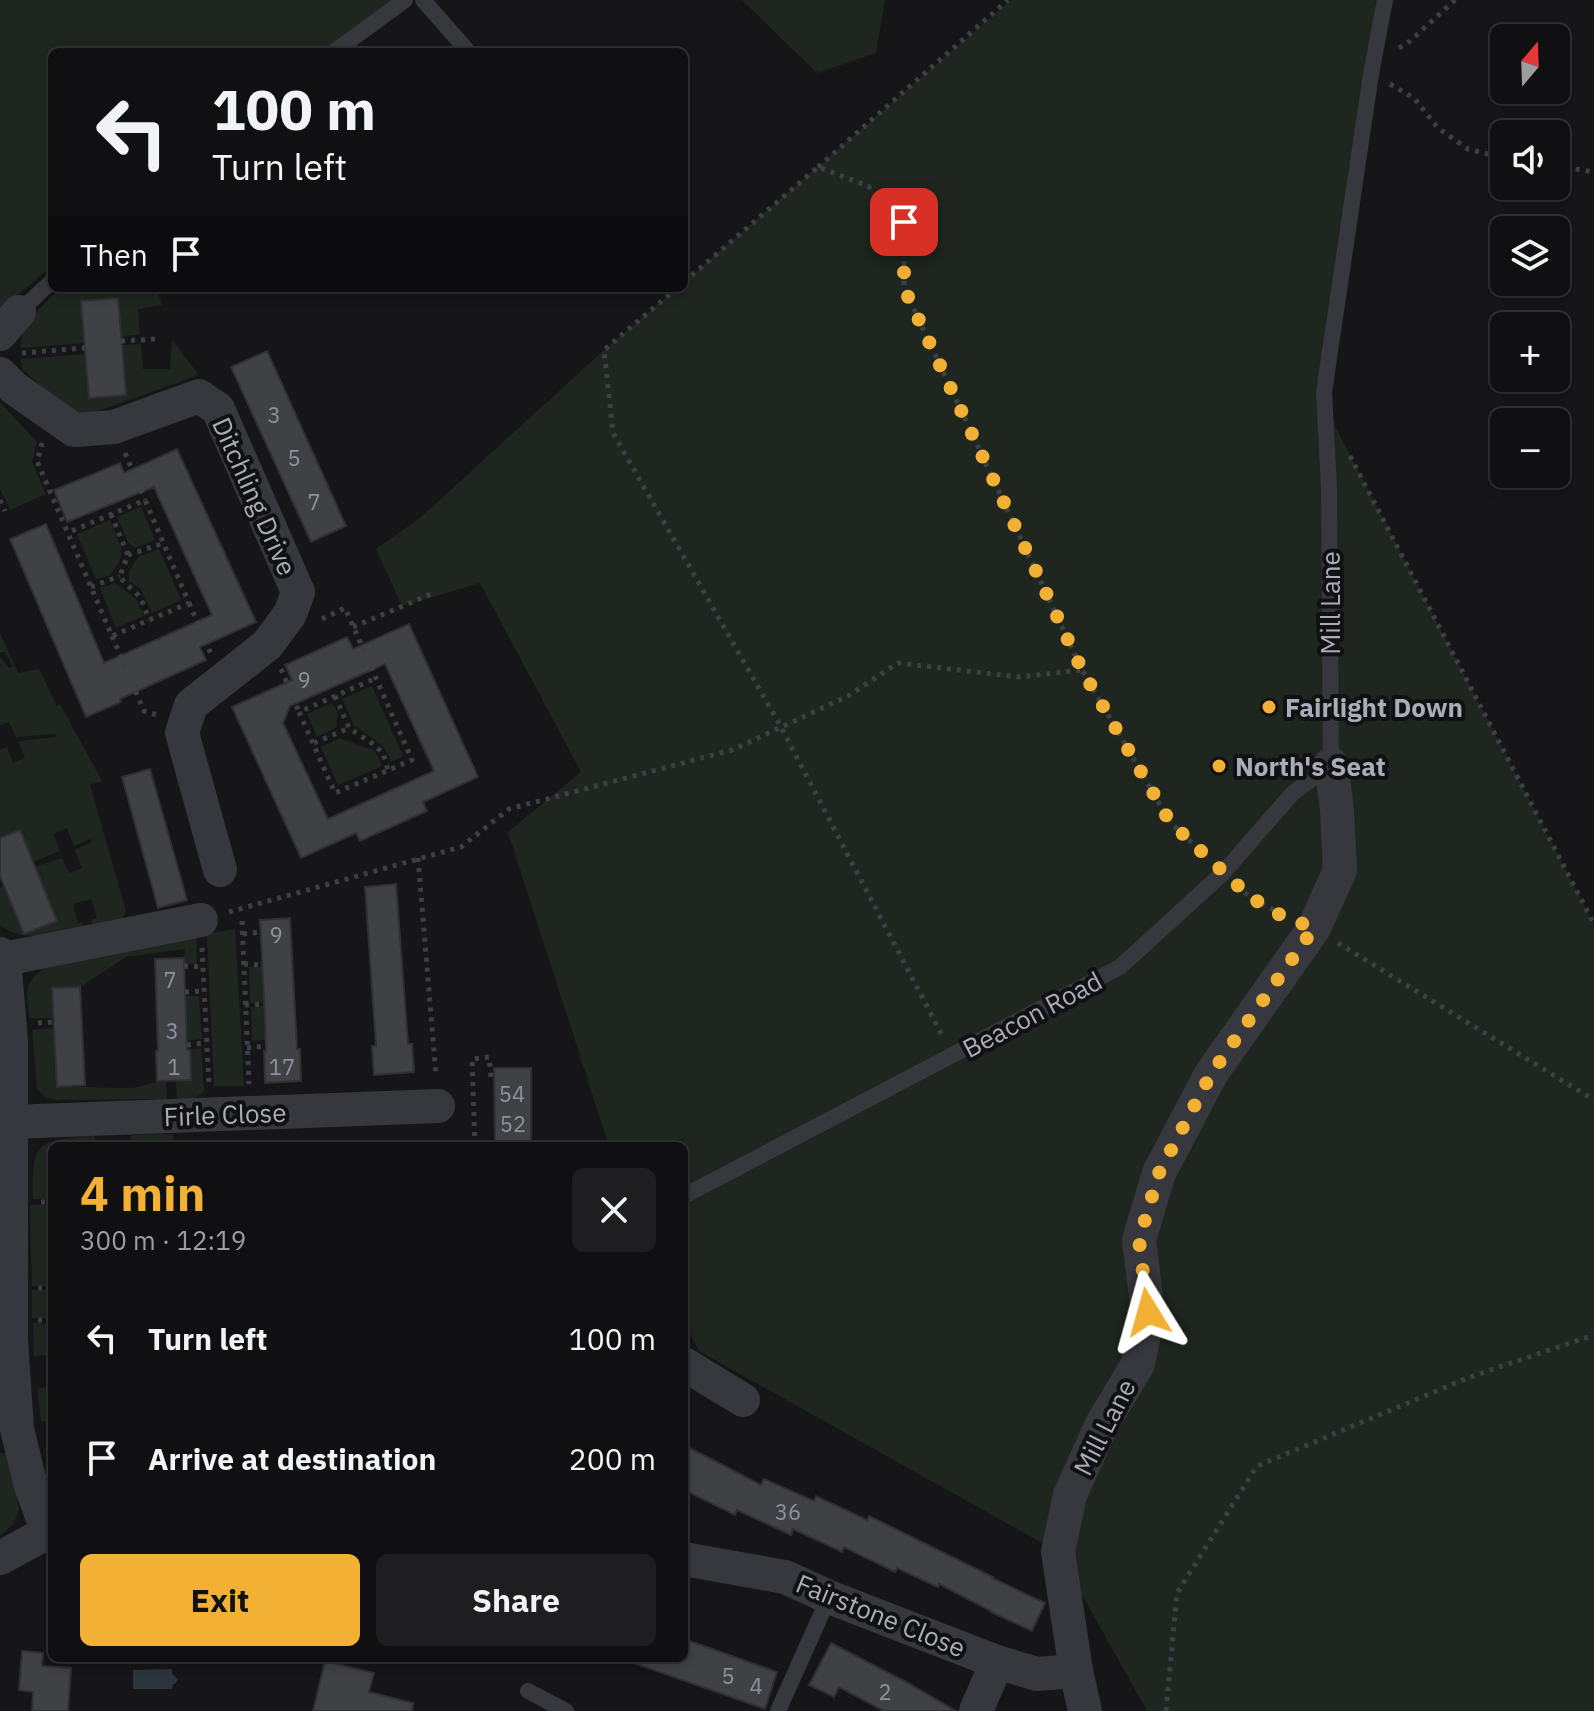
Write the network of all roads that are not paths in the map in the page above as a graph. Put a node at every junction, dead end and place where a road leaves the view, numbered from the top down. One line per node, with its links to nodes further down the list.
1 (405, 0): 4 (lane)
2 (423, 0): 5 (lane)
3 (1385, 0): 8 (lane, Mill Lane)
4 (339, 48)
5 (465, 48)
6 (48, 287): 7 (lane)
7 (8, 344): 9 (street, Ditchling Drive)
8 (1331, 764): 14 (lane, Beacon Road); 23 (street, Mill Lane)
9 (220, 870)
10 (201, 931): 11 (street)
11 (2, 957): 13 (street)
12 (438, 1106): 13 (street, Firle Close)
13 (11, 1122): 17 (street)
14 (688, 1194)
15 (688, 1366): 16 (street)
16 (743, 1400)
17 (48, 1526)
18 (48, 1532): 19 (street)
19 (0, 1558)
20 (688, 1560): 21 (street, Fairstone Close)
21 (829, 1597): 22 (street, Fairstone Close); 26 (lane)
22 (997, 1662): 23 (street, Fairstone Close); 27 (street)
23 (1076, 1671): 28 (street, Mill Lane)
24 (528, 1691): 25 (lane)
25 (566, 1711)
26 (778, 1711)
27 (976, 1711)
28 (1085, 1711)

